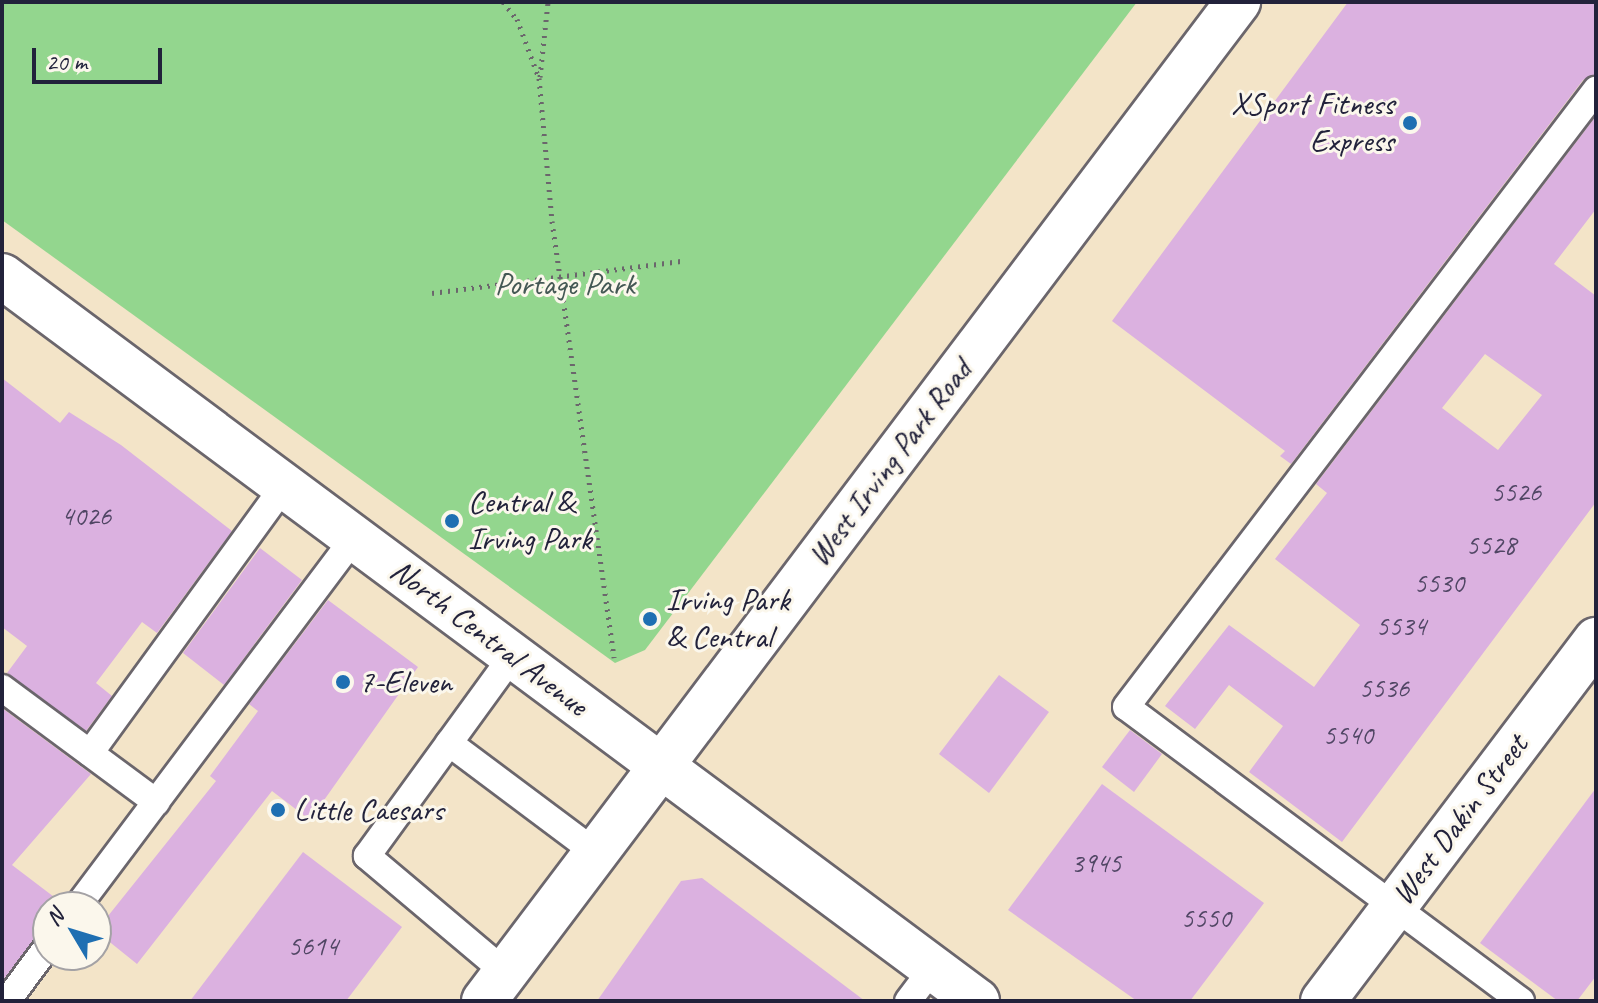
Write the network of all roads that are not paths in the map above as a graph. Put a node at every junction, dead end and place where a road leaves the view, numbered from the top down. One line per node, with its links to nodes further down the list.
1 (1238, 2): 11 (main road, West Irving Park Road)
2 (1596, 90): 15 (lane)
3 (2, 276): 4 (main road, North Central Avenue)
4 (284, 486): 5 (main road, North Central Avenue); 10 (lane)
5 (355, 537): 7 (main road, North Central Avenue); 12 (lane)
6 (1596, 640): 15 (main road, West Dakin Street)
7 (513, 655): 9 (lane); 11 (main road, North Central Avenue)
8 (2, 688): 10 (lane)
9 (449, 743): 13 (lane); 18 (lane)
10 (90, 753): 12 (lane)
11 (661, 767): 13 (main road, West Irving Park Road); 17 (main road, North Central Avenue)
12 (156, 802): 14 (lane)
13 (596, 853): 18 (main road, West Irving Park Road)
14 (89, 891)
15 (1394, 907): 21 (main road, West Dakin Street); 22 (lane)
16 (32, 967): 19 (lane)
17 (920, 985): 20 (main road, North Central Avenue)
18 (495, 987)
19 (7, 1001)
20 (977, 1001)
21 (1323, 1001)
22 (1521, 1001)

